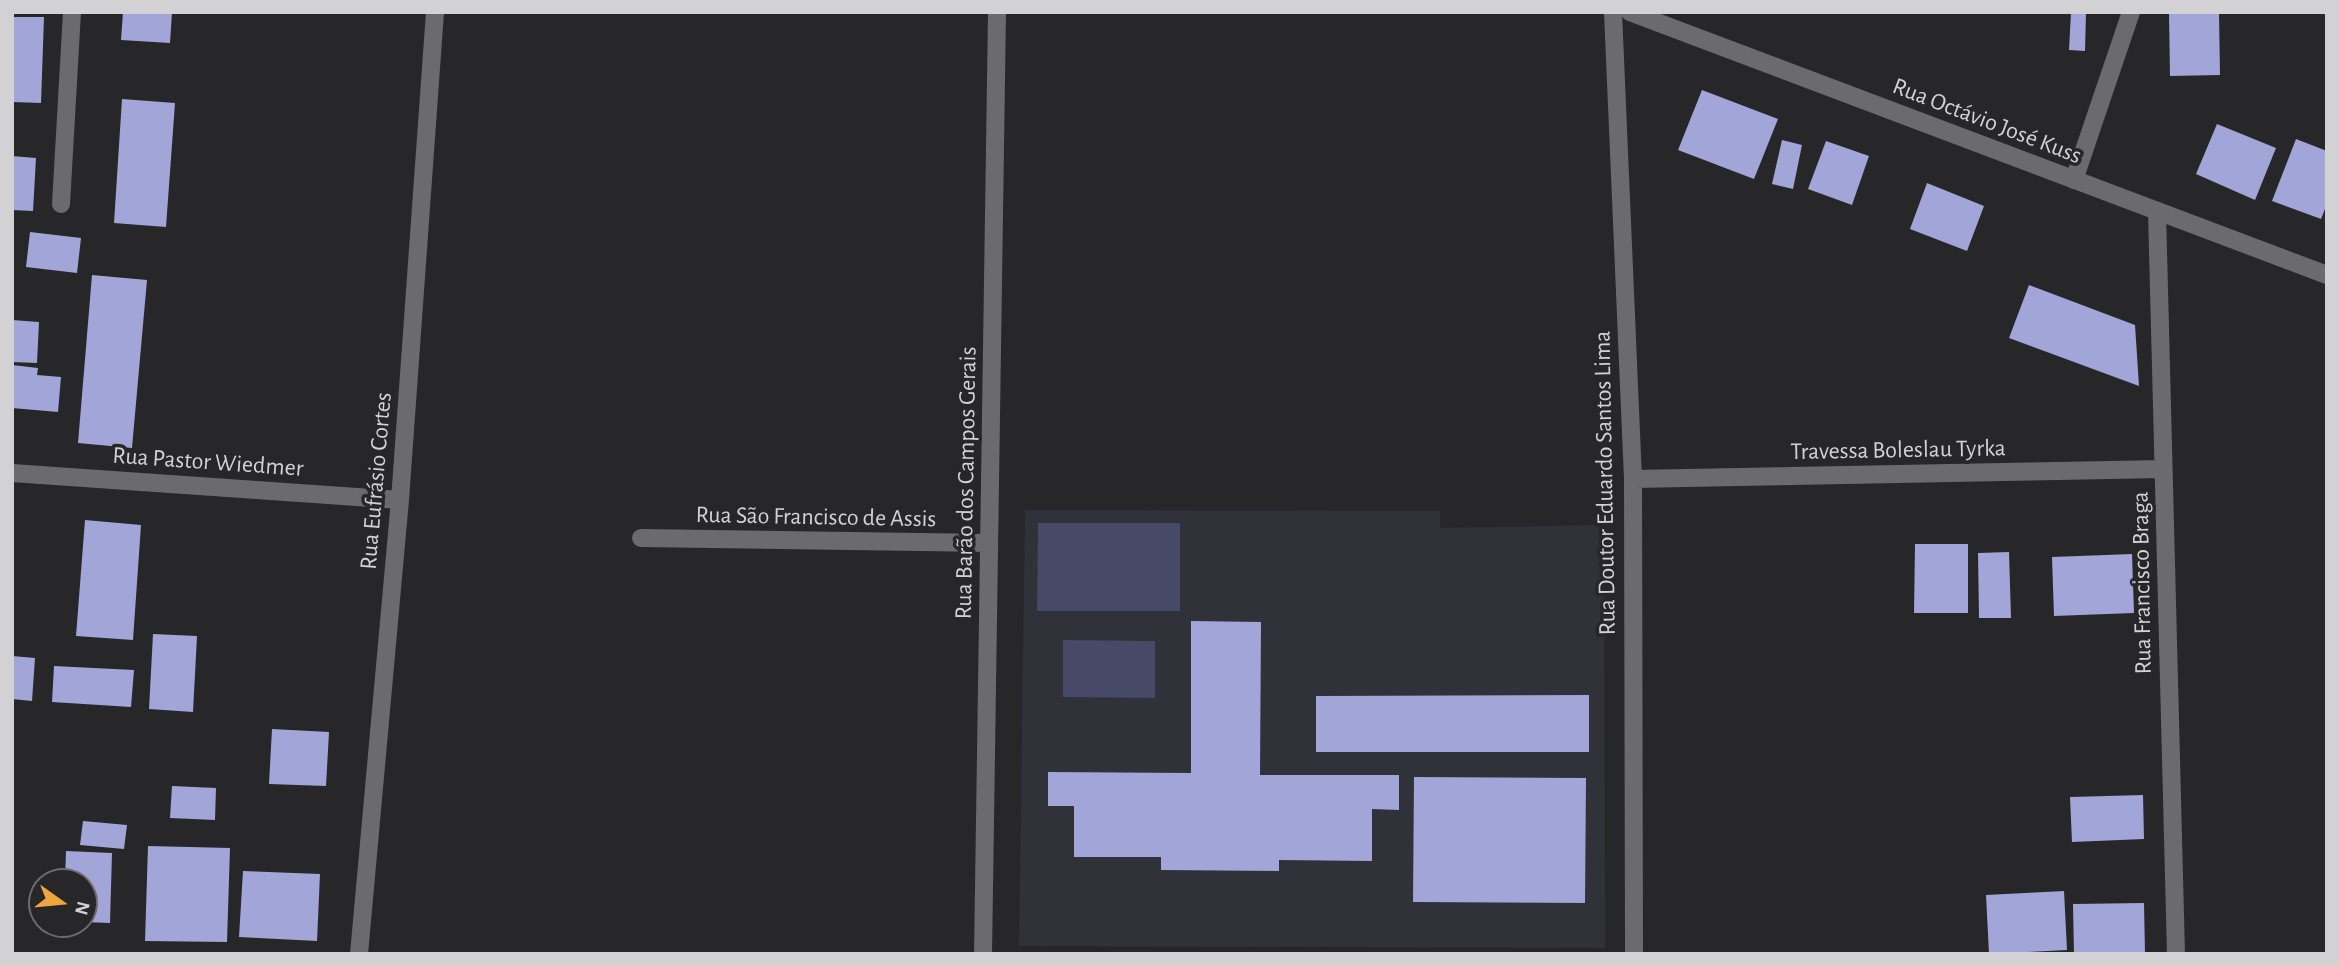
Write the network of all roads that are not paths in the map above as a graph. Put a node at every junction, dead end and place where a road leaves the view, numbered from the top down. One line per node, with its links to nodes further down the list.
1 (72, 12): 8 (street)
2 (435, 12): 14 (street, Rua Eufrásio Cortes)
3 (997, 12): 16 (street, Rua Barão dos Campos Gerais)
4 (1613, 12): 13 (street, Rua Doutor Eduardo Santos Lima)
5 (1630, 12): 7 (street, Rua Octávio José Kuss)
6 (2131, 12): 7 (street)
7 (2074, 180): 9 (street, Rua Octávio José Kuss)
8 (61, 204)
9 (2157, 211): 10 (street, Rua Octávio José Kuss); 11 (street, Rua Francisco Braga)
10 (2327, 275)
11 (2163, 469): 13 (street, Travessa Boleslau Tyrka); 20 (street, Rua Francisco Braga)
12 (12, 473): 14 (street, Rua Pastor Wiedmer)
13 (1633, 479): 19 (street, Rua Doutor Eduardo Santos Lima)
14 (400, 500): 17 (street, Rua Eufrásio Cortes)
15 (641, 538): 16 (street, Rua São Francisco de Assis)
16 (989, 543): 18 (street, Rua Barão dos Campos Gerais)
17 (359, 954)
18 (983, 954)
19 (1634, 954)
20 (2176, 954)

